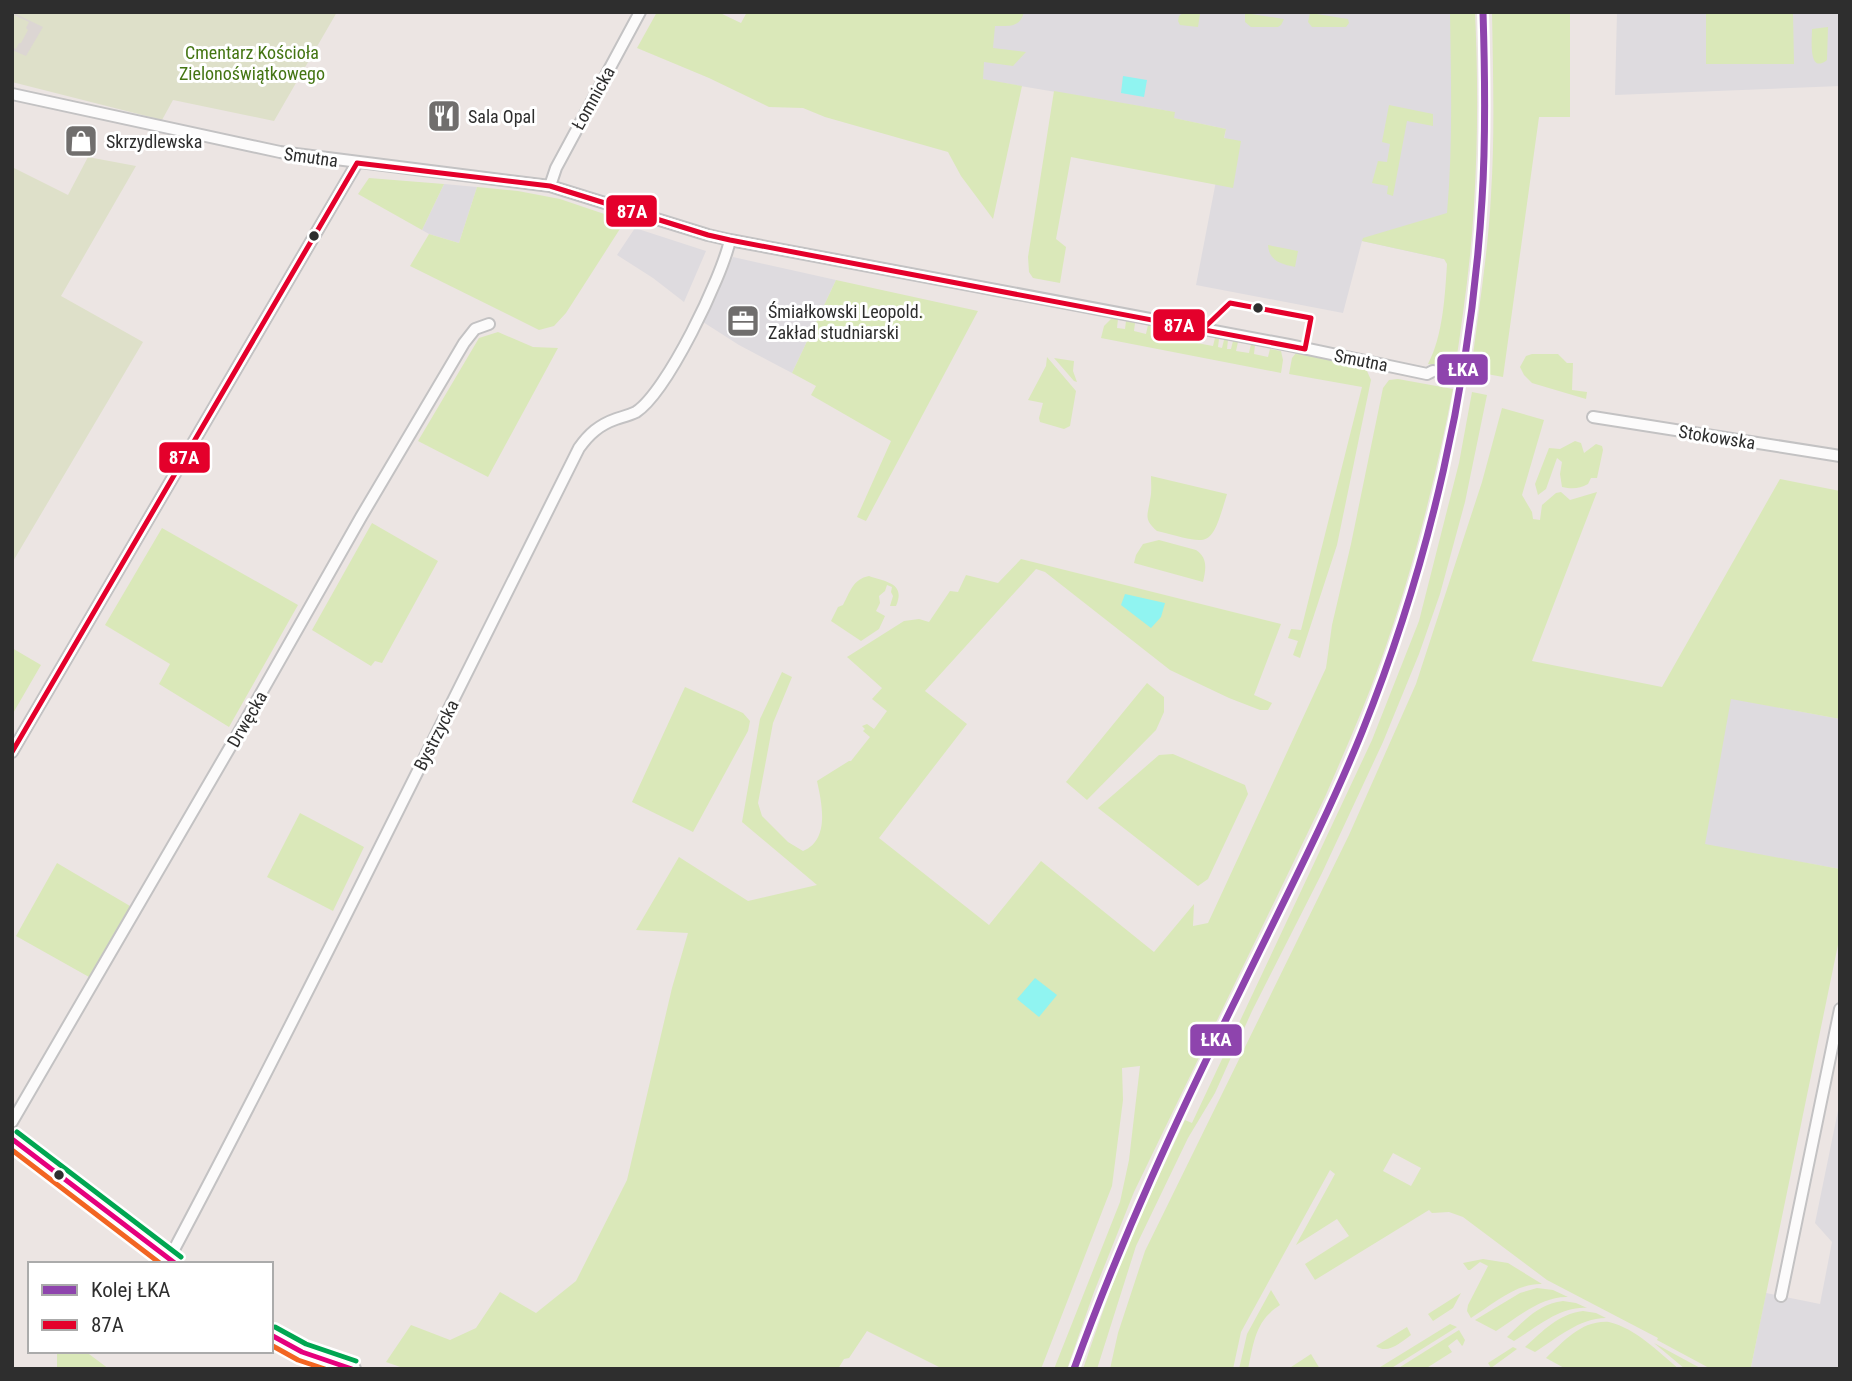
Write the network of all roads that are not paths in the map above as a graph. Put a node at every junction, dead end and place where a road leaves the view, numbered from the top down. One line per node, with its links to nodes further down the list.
1 (640, 12): 4 (street, Łomnicka)
2 (12, 94): 3 (street, Smutna)
3 (357, 163): 4 (street, Smutna); 10 (street)
4 (550, 186): 5 (street, Smutna)
5 (730, 240): 7 (street, Smutna); 14 (street, Bystrzycka)
6 (489, 324): 12 (street, Drwęcka)
7 (1433, 371)
8 (1593, 417): 9 (street, Stokowska)
9 (1840, 456)
10 (12, 752)
11 (1840, 1009): 15 (street)
12 (12, 1122)
13 (12, 1139): 14 (street)
14 (172, 1261)
15 (1781, 1296)
16 (273, 1336): 17 (street)
17 (353, 1369)

